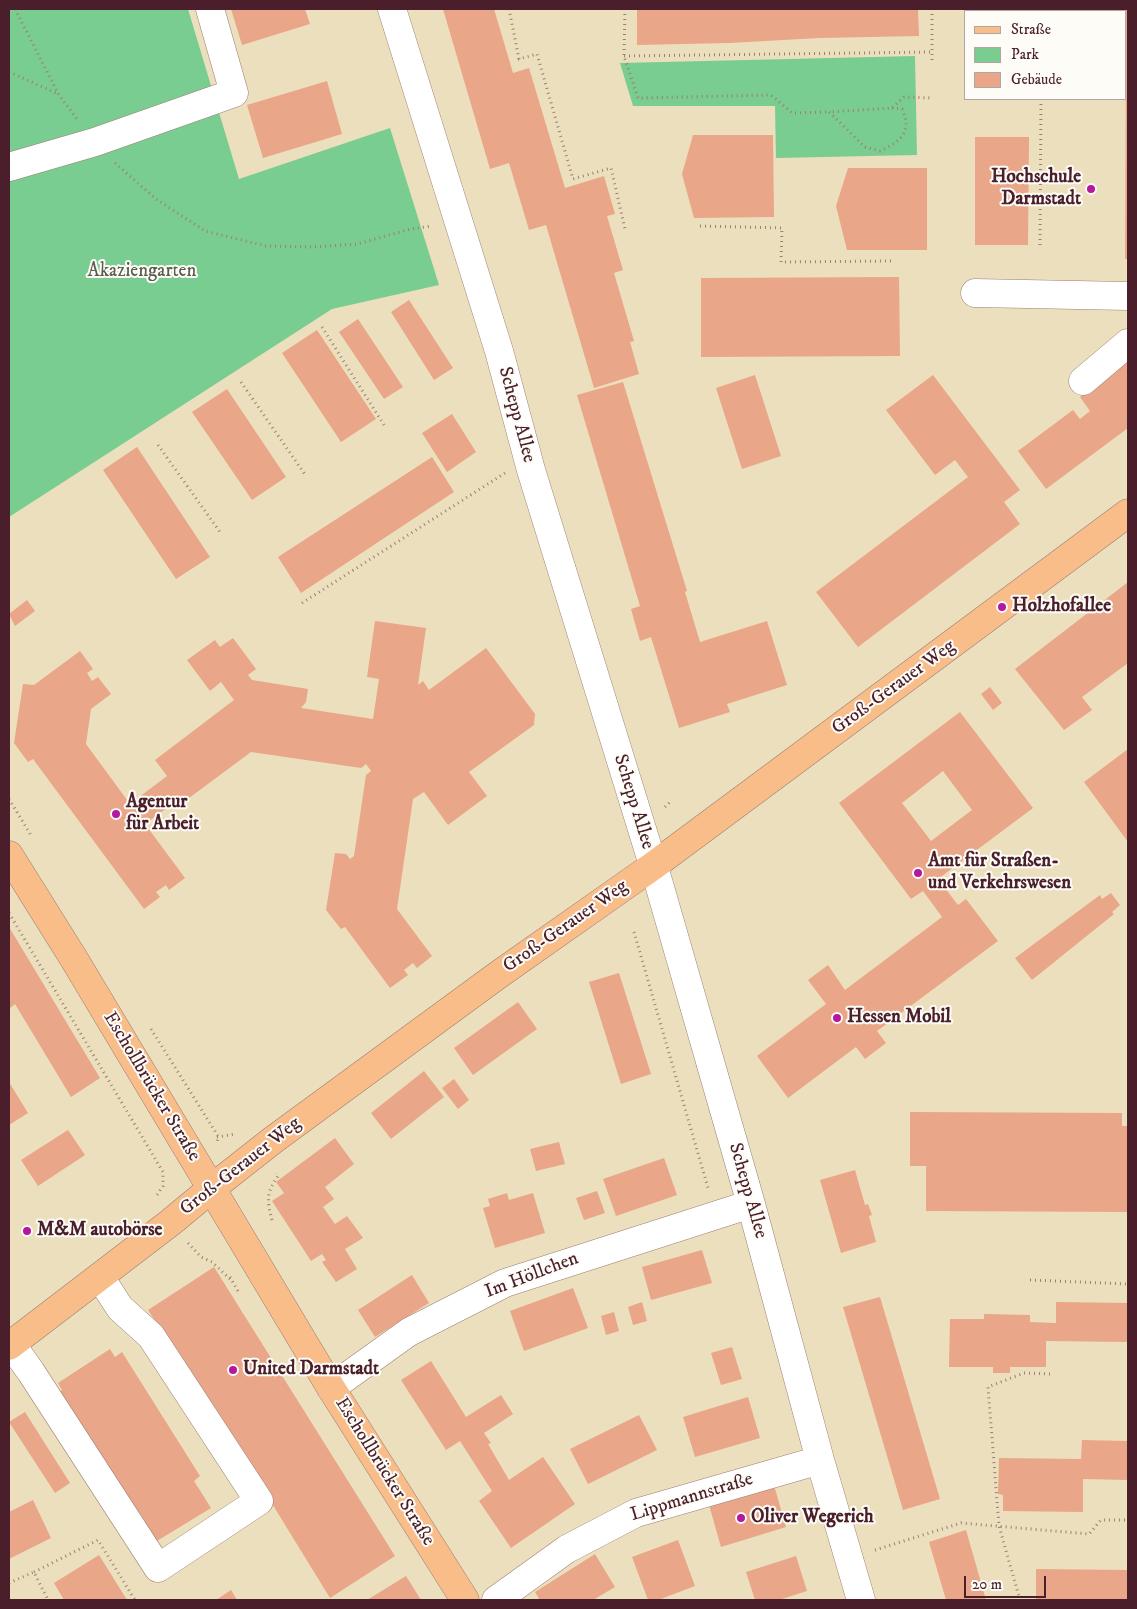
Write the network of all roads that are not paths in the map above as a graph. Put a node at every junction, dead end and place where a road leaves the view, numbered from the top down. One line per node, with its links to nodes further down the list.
1 (210, 9): 3 (street)
2 (392, 9): 10 (street, Schepp Allee)
3 (9, 167)
4 (975, 293): 5 (street)
5 (1128, 296)
6 (1128, 343): 7 (street)
7 (1082, 381)
8 (1128, 513): 10 (main road, Groß-Gerauer Weg)
9 (9, 855): 11 (main road, Eschollbrücker Straße)
10 (653, 866): 11 (main road, Groß-Gerauer Weg); 12 (street, Schepp Allee)
11 (212, 1188): 13 (main road, Groß-Gerauer Weg); 15 (main road, Eschollbrücker Straße)
12 (751, 1204): 15 (street, Im Höllchen); 16 (street, Schepp Allee)
13 (100, 1277): 14 (main road, Groß-Gerauer Weg); 14 (street)
14 (10, 1345)
15 (331, 1388): 17 (main road, Eschollbrücker Straße)
16 (820, 1460): 18 (street, Lippmannstraße); 19 (street, Schepp Allee)
17 (465, 1600)
18 (496, 1600)
19 (860, 1600)

